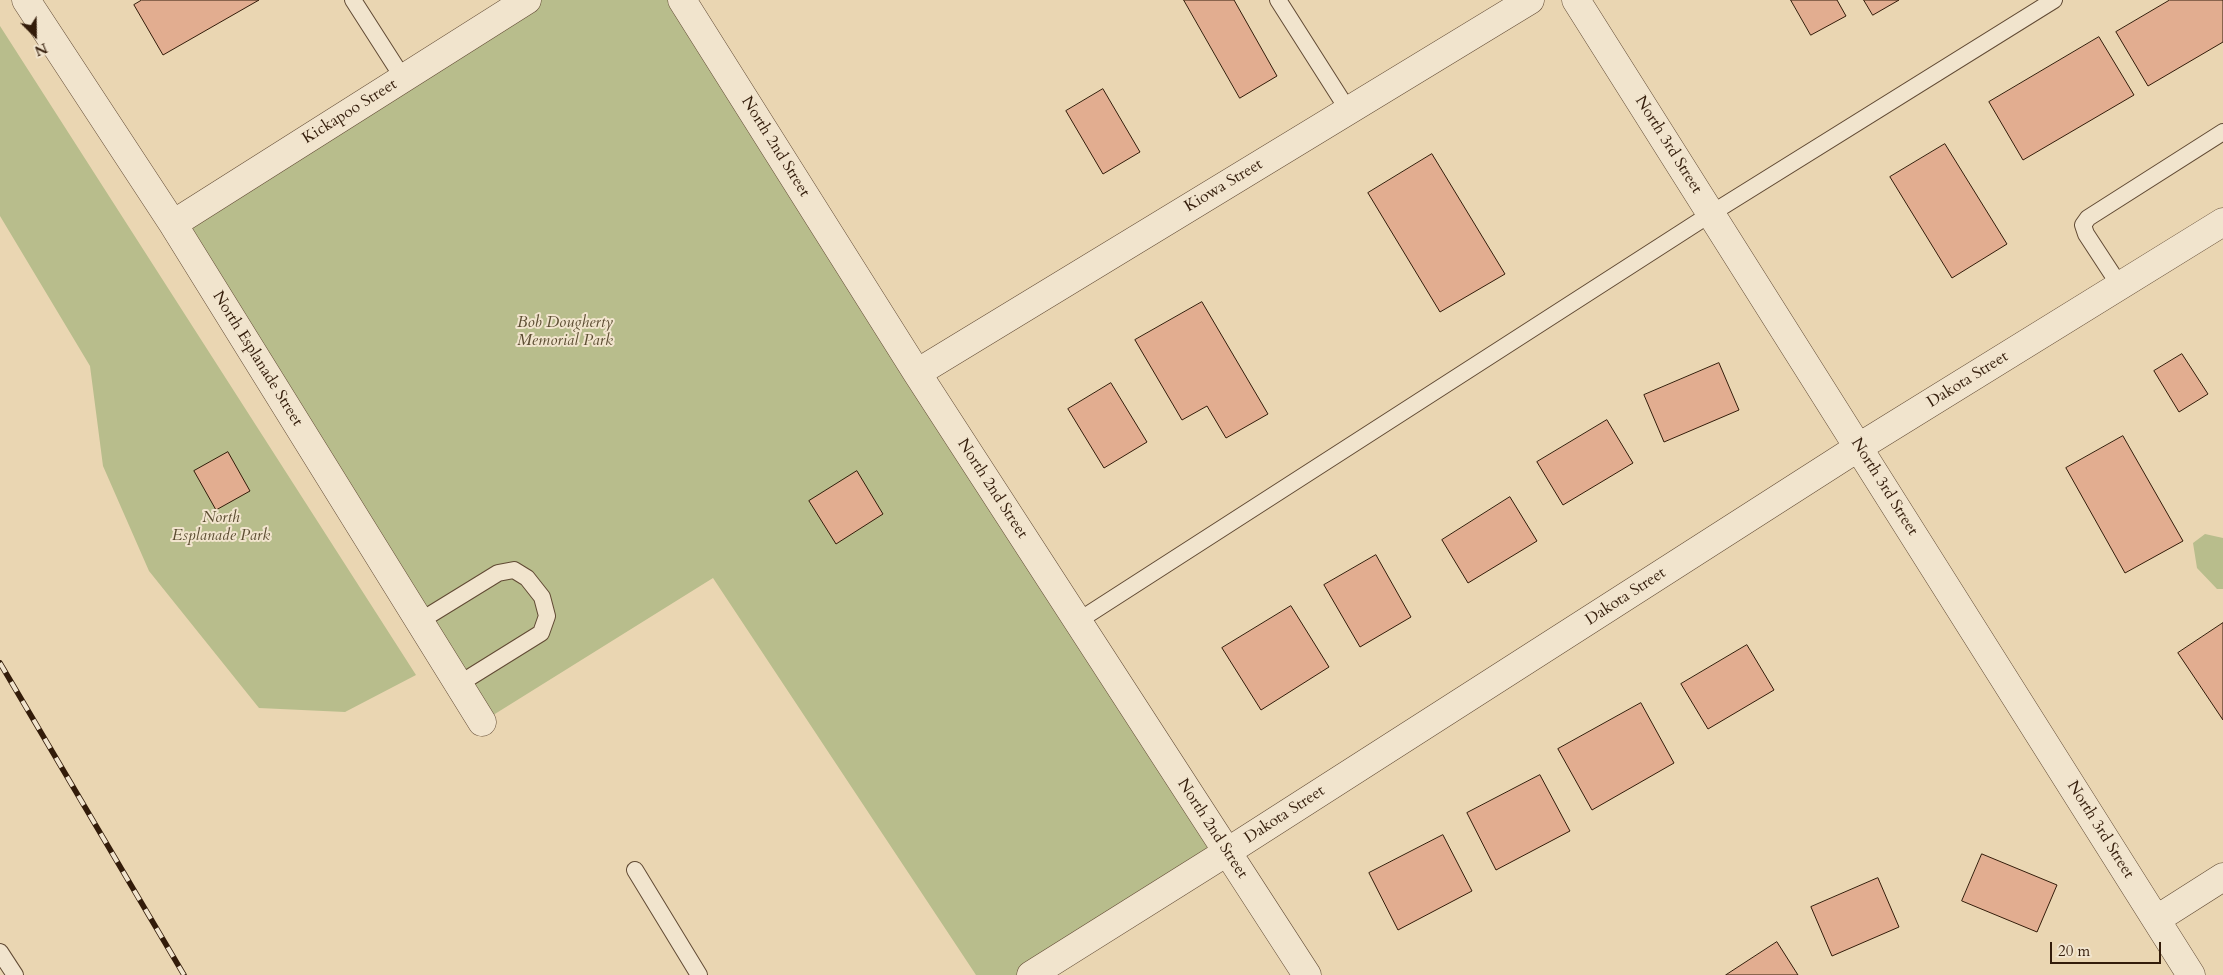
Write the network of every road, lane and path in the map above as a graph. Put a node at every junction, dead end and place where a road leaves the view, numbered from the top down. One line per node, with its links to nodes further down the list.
1 (26, 0): 14 (street, North Esplanade Street)
2 (353, 0): 9 (lane)
3 (527, 0): 9 (street, Kickapoo Street)
4 (682, 0): 16 (street, North 2nd Street)
5 (1278, 0): 10 (lane)
6 (1530, 0): 10 (street, Kiowa Street)
7 (1576, 0): 12 (street, North 3rd Street)
8 (2054, 0): 12 (lane)
9 (403, 78): 14 (street, Kickapoo Street)
10 (1348, 110): 16 (street, Kiowa Street)
11 (2223, 132): 15 (lane)
12 (1712, 214): 17 (street, North 3rd Street); 19 (lane)
13 (2223, 222): 15 (street, Dakota Street)
14 (173, 224): 18 (street, North Esplanade Street)
15 (2120, 286): 17 (street, Dakota Street)
16 (918, 373): 19 (street, North 2nd Street)
17 (1859, 447): 22 (street, Dakota Street); 25 (street, North 3rd Street)
18 (420, 621): 20 (street, North Esplanade Street); 20 (lane)
19 (1078, 621): 22 (street, North 2nd Street)
20 (459, 684): 21 (street, North Esplanade Street)
21 (482, 722)
22 (1227, 852): 29 (street, Dakota Street); 30 (street, North 2nd Street)
23 (635, 870): 28 (lane)
24 (2223, 877): 25 (street)
25 (2157, 920): 31 (street, North 3rd Street)
26 (0, 952): 27 (lane)
27 (15, 975)
28 (699, 975)
29 (1031, 975)
30 (1307, 975)
31 (2192, 975)

